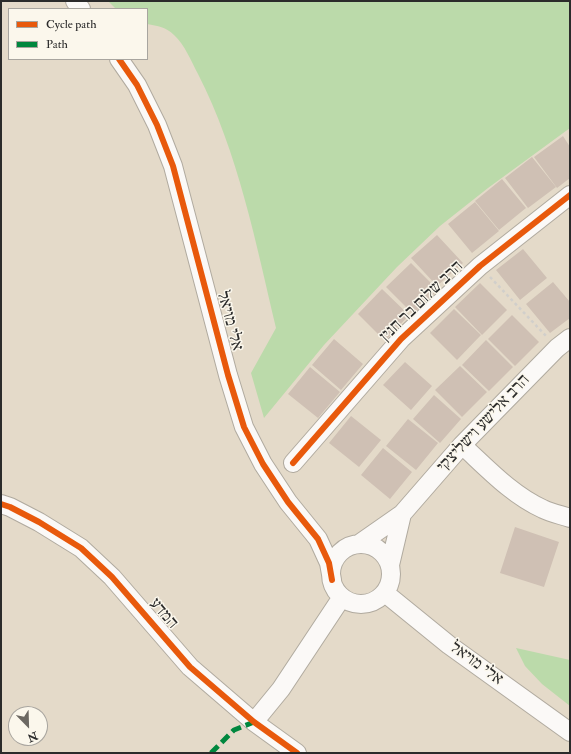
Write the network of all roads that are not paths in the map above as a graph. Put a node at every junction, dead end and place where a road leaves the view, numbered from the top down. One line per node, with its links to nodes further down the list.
1 (120, 60): 9 (street, אלי מויאל)
2 (570, 195): 5 (street, הרב שלום בר חנין)
3 (563, 343): 4 (street, הרב אלישע וישליצקי)
4 (462, 445): 7 (street, הרב אלישע וישליצקי); 8 (street)
5 (293, 462)
6 (1, 504): 15 (street, המדע)
7 (402, 514): 10 (street, הרב אלישע וישליצקי); 11 (street, הרב אלישע וישליצקי)
8 (570, 518)
9 (318, 539): 10 (street); 12 (street, אלי מויאל)
10 (356, 545): 11 (street); 12 (street)
11 (390, 565): 13 (street)
12 (332, 580): 14 (street)
13 (385, 593): 14 (street); 16 (street, אלי מויאל)
14 (342, 597): 15 (street)
15 (254, 722): 17 (street, המדע)
16 (570, 732)
17 (297, 753)

